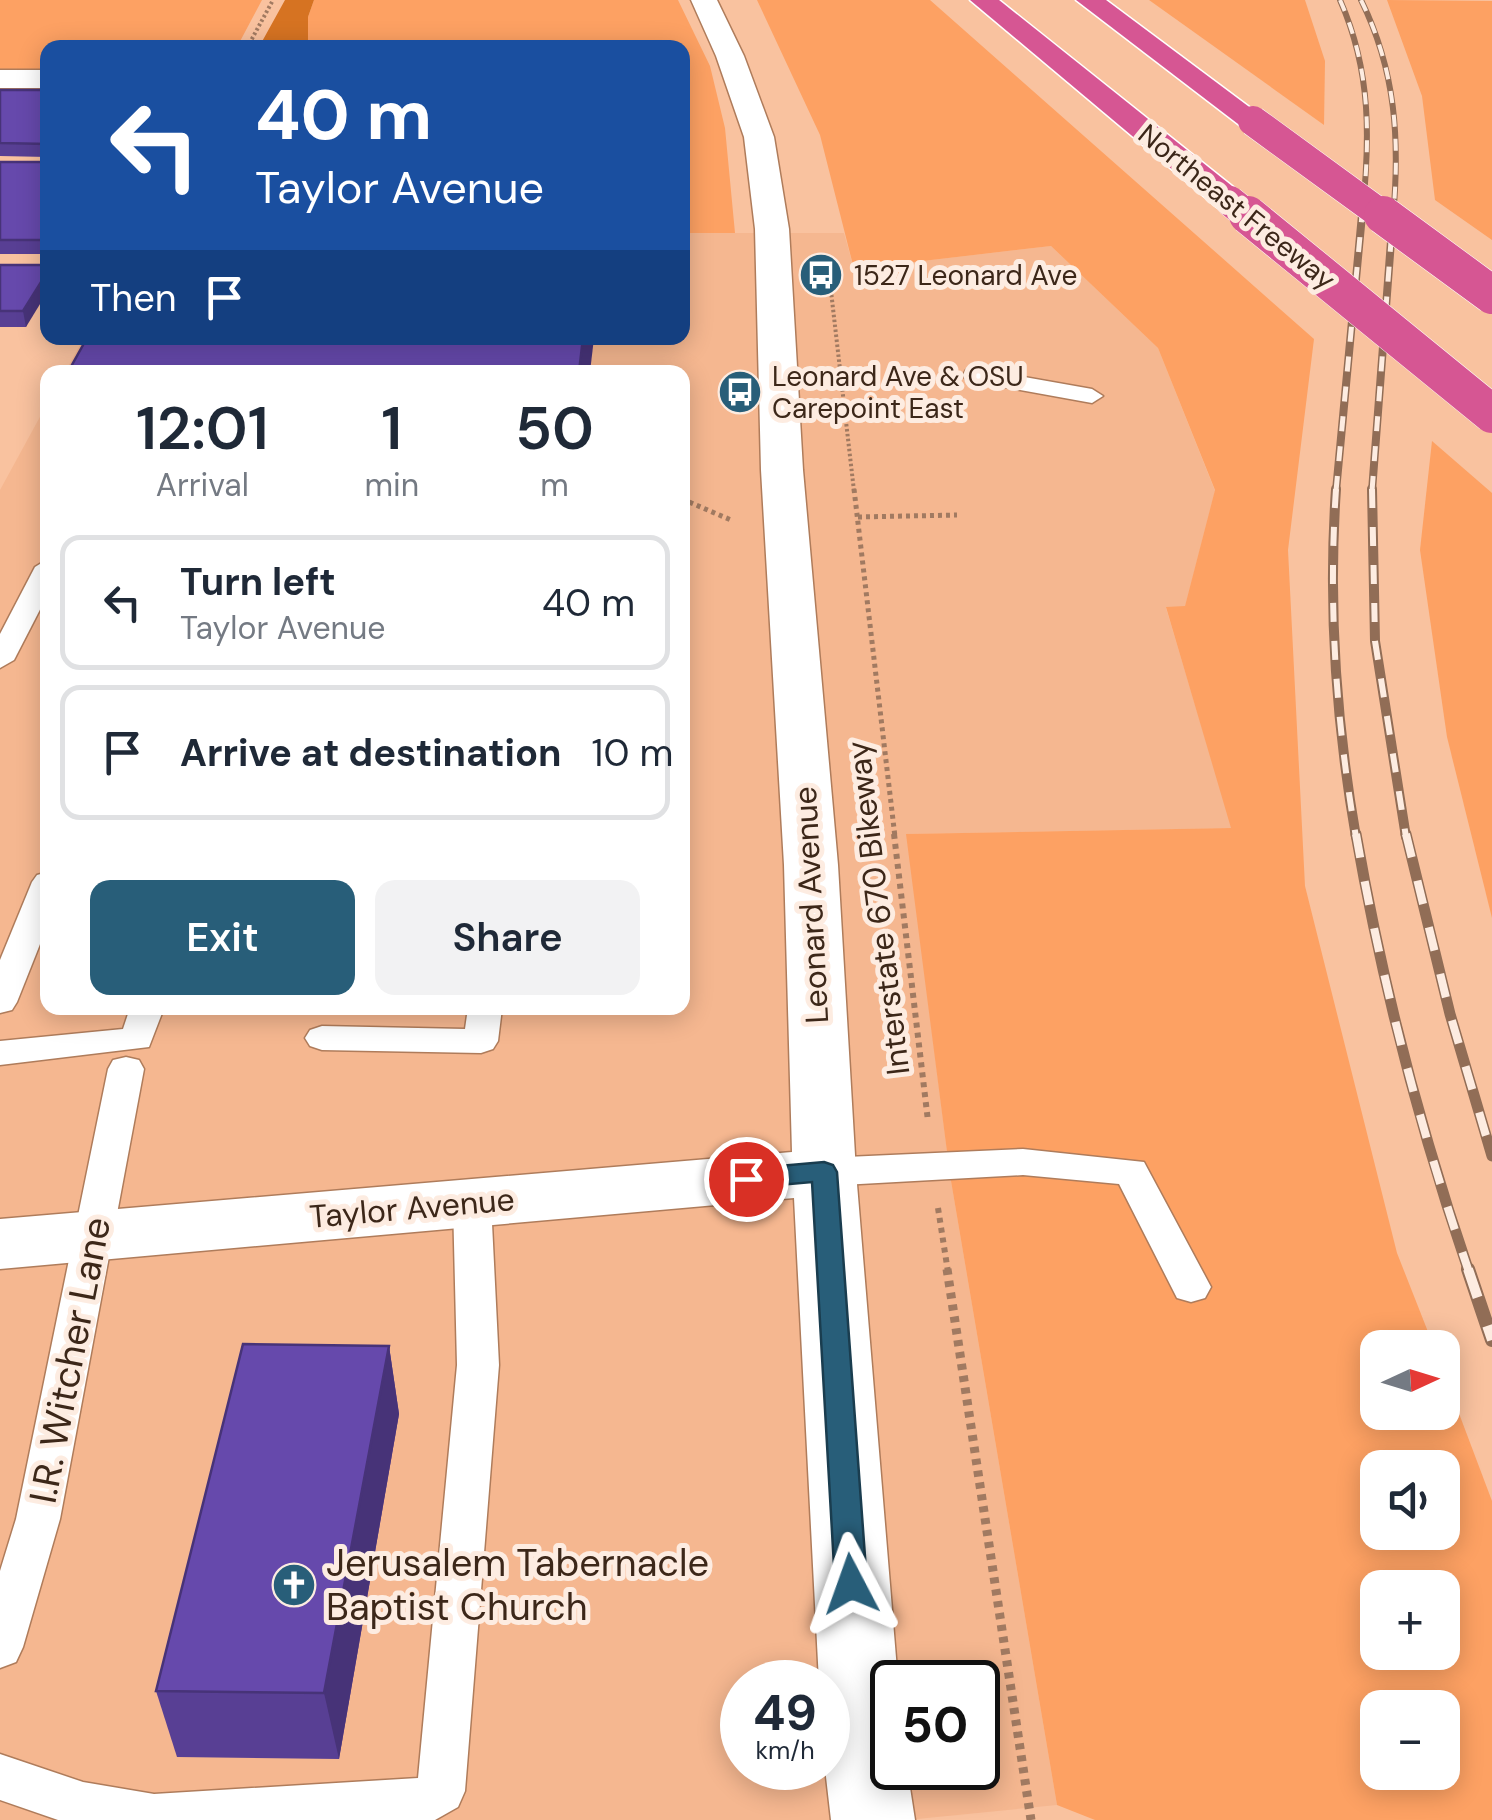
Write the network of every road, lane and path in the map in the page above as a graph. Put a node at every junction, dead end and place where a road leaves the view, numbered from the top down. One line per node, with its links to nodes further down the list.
1 (274, 0): 5 (path)
2 (704, 0): 27 (street, Leonard Avenue)
3 (983, 0): 12 (highway, Northeast Freeway, bridge)
4 (1090, 0): 9 (highway, bridge)
5 (252, 40)
6 (0, 79): 7 (street)
7 (40, 79)
8 (826, 253): 15 (path, Interstate 670 Bikeway)
9 (1492, 295)
10 (974, 375): 11 (lane)
11 (1092, 396)
12 (1492, 414)
13 (690, 502): 16 (path)
14 (957, 516): 15 (path)
15 (858, 517): 26 (path, Interstate 670 Bikeway)
16 (732, 520)
17 (40, 582): 18 (lane)
18 (0, 660)
19 (40, 902): 20 (lane)
20 (0, 1002)
21 (145, 1015): 24 (lane)
22 (485, 1015): 23 (lane)
23 (322, 1038)
24 (0, 1053)
25 (126, 1069): 29 (lane, I.R. Witcher Lane)
26 (934, 1166): 27 (lane); 31 (lane); 35 (path, Interstate 670 Bikeway)
27 (824, 1172): 28 (street, Taylor Avenue); 34 (street, Leonard Avenue)
28 (472, 1203): 29 (street, Taylor Avenue); 33 (lane)
29 (95, 1236): 30 (street, Taylor Avenue); 32 (lane, I.R. Witcher Lane)
30 (0, 1244)
31 (1192, 1287)
32 (0, 1648)
33 (0, 1776)
34 (872, 1820)
35 (1030, 1820)

